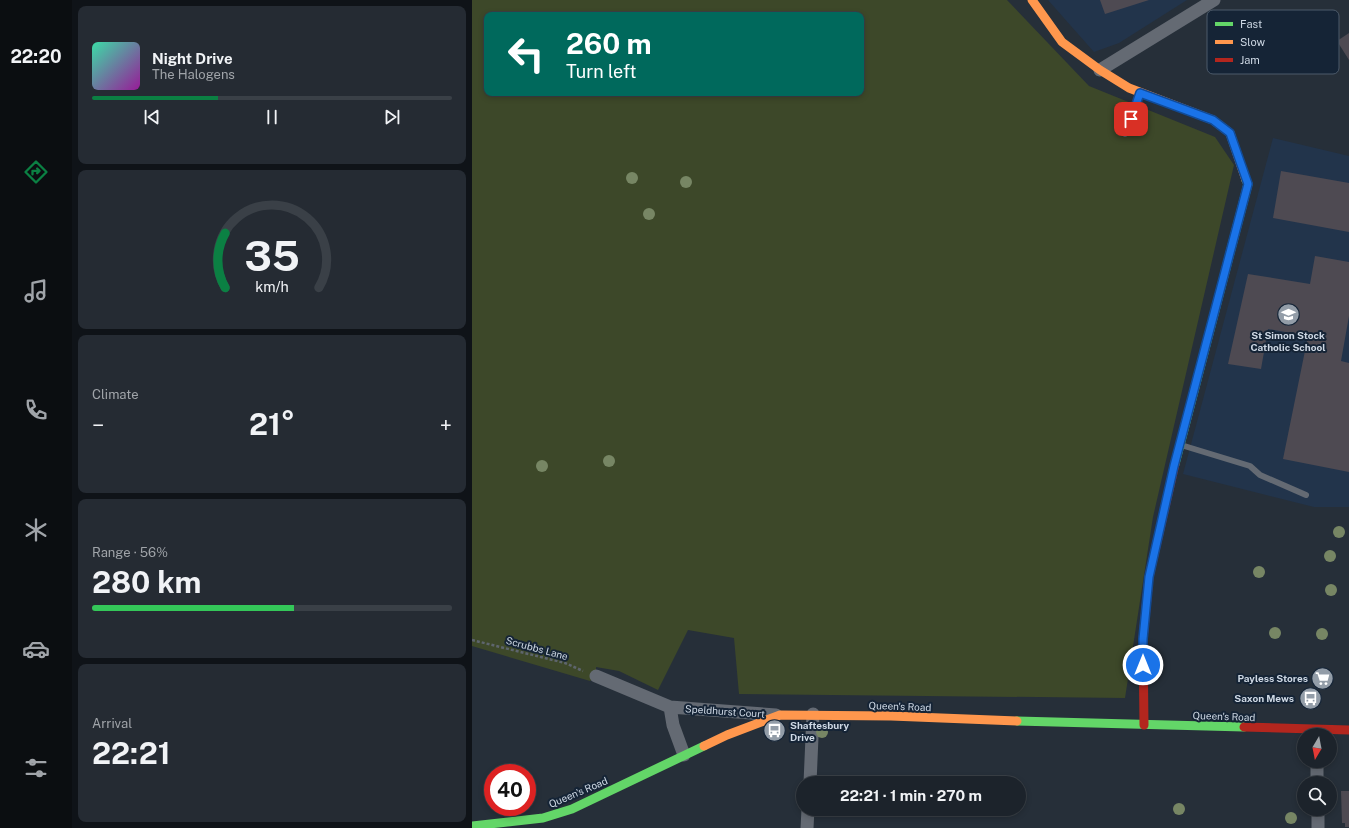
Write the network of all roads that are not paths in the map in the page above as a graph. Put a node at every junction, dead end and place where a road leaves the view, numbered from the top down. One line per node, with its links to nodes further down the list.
1 (1032, 0): 3 (street)
2 (1214, 0): 3 (street)
3 (1100, 70): 4 (street)
4 (1140, 93): 5 (lane); 6 (street)
5 (1125, 134)
6 (1179, 445): 7 (lane); 12 (street)
7 (1306, 495)
8 (596, 676): 9 (street, Speldhurst Court)
9 (670, 707): 11 (street, Speldhurst Court); 16 (street, Speldhurst Court)
10 (813, 714): 11 (street, Queen's Road); 12 (street, Queen's Road); 17 (street)
11 (780, 715): 16 (street, Queen's Road)
12 (1144, 725): 15 (street, Queen's Road)
13 (1349, 730): 14 (street, Queen's Road)
14 (1337, 731)
15 (1297, 732)
16 (684, 755): 20 (street, Queen's Road)
17 (810, 776)
18 (808, 816): 22 (street)
19 (1318, 816): 23 (street)
20 (511, 825): 21 (street, Queen's Road)
21 (472, 826)
22 (808, 828)
23 (1318, 828)

